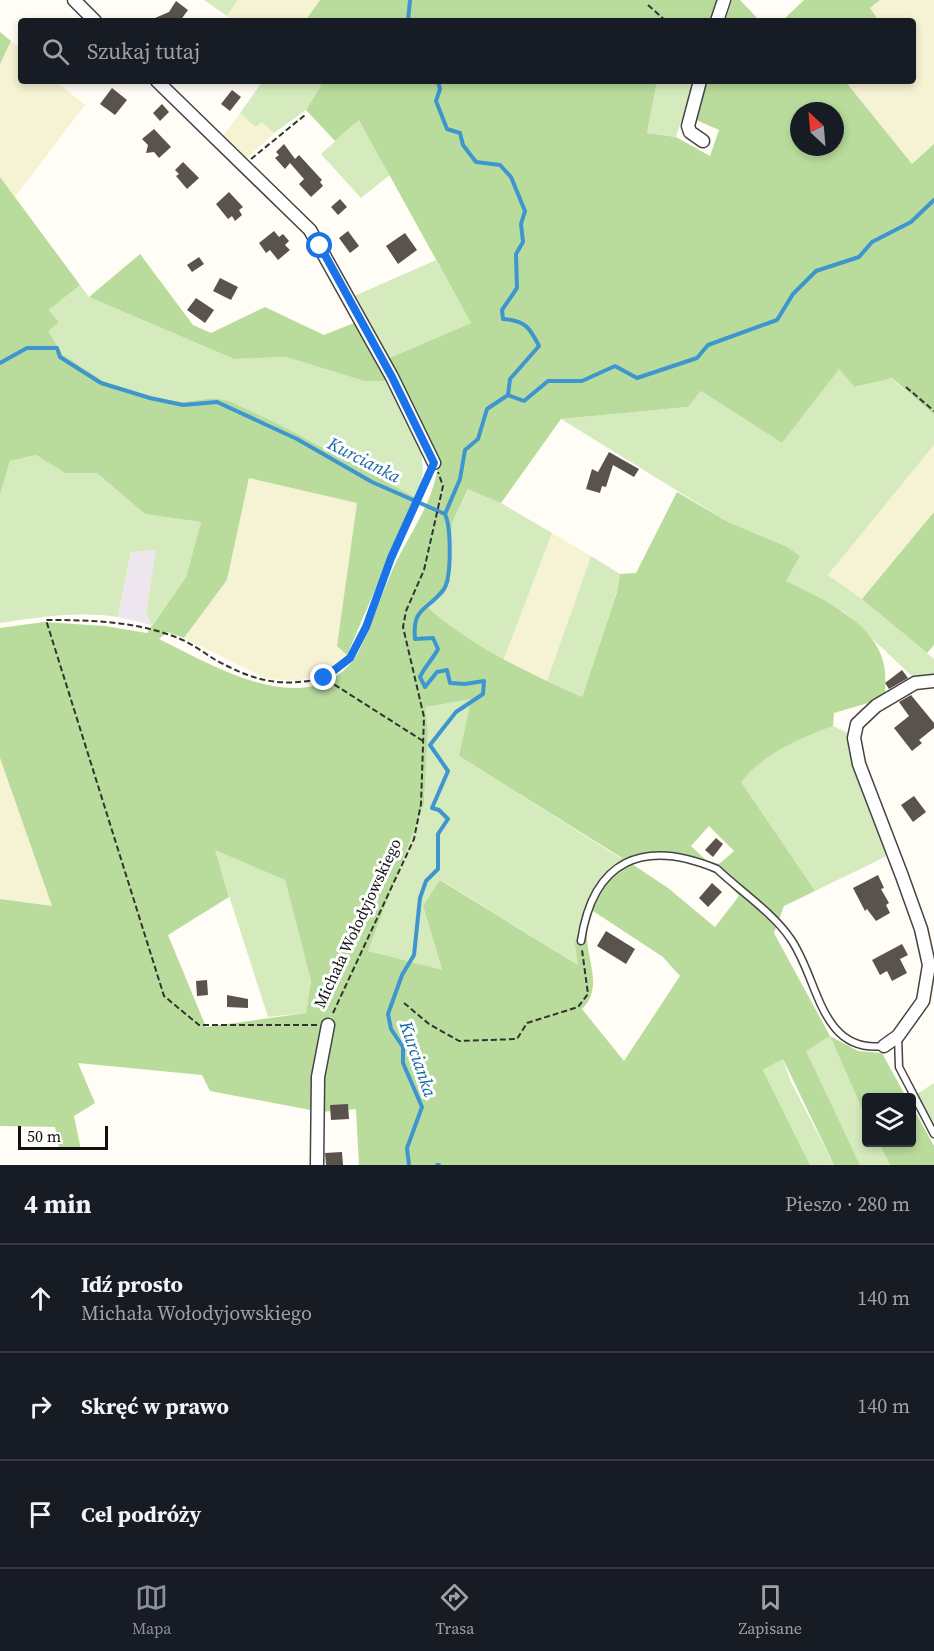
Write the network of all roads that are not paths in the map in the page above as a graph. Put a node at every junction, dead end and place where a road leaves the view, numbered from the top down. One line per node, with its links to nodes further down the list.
1 (74, 0): 3 (street)
2 (724, 0): 4 (street)
3 (93, 18)
4 (718, 18)
5 (160, 84): 8 (street)
6 (699, 84): 7 (street)
7 (703, 141)
8 (434, 463)
9 (934, 681): 12 (street)
10 (581, 941): 13 (lane)
11 (328, 1025): 15 (street, Michała Wołodyjowskiego)
12 (898, 1036): 13 (street); 14 (lane)
13 (884, 1046)
14 (934, 1134)
15 (317, 1165)

